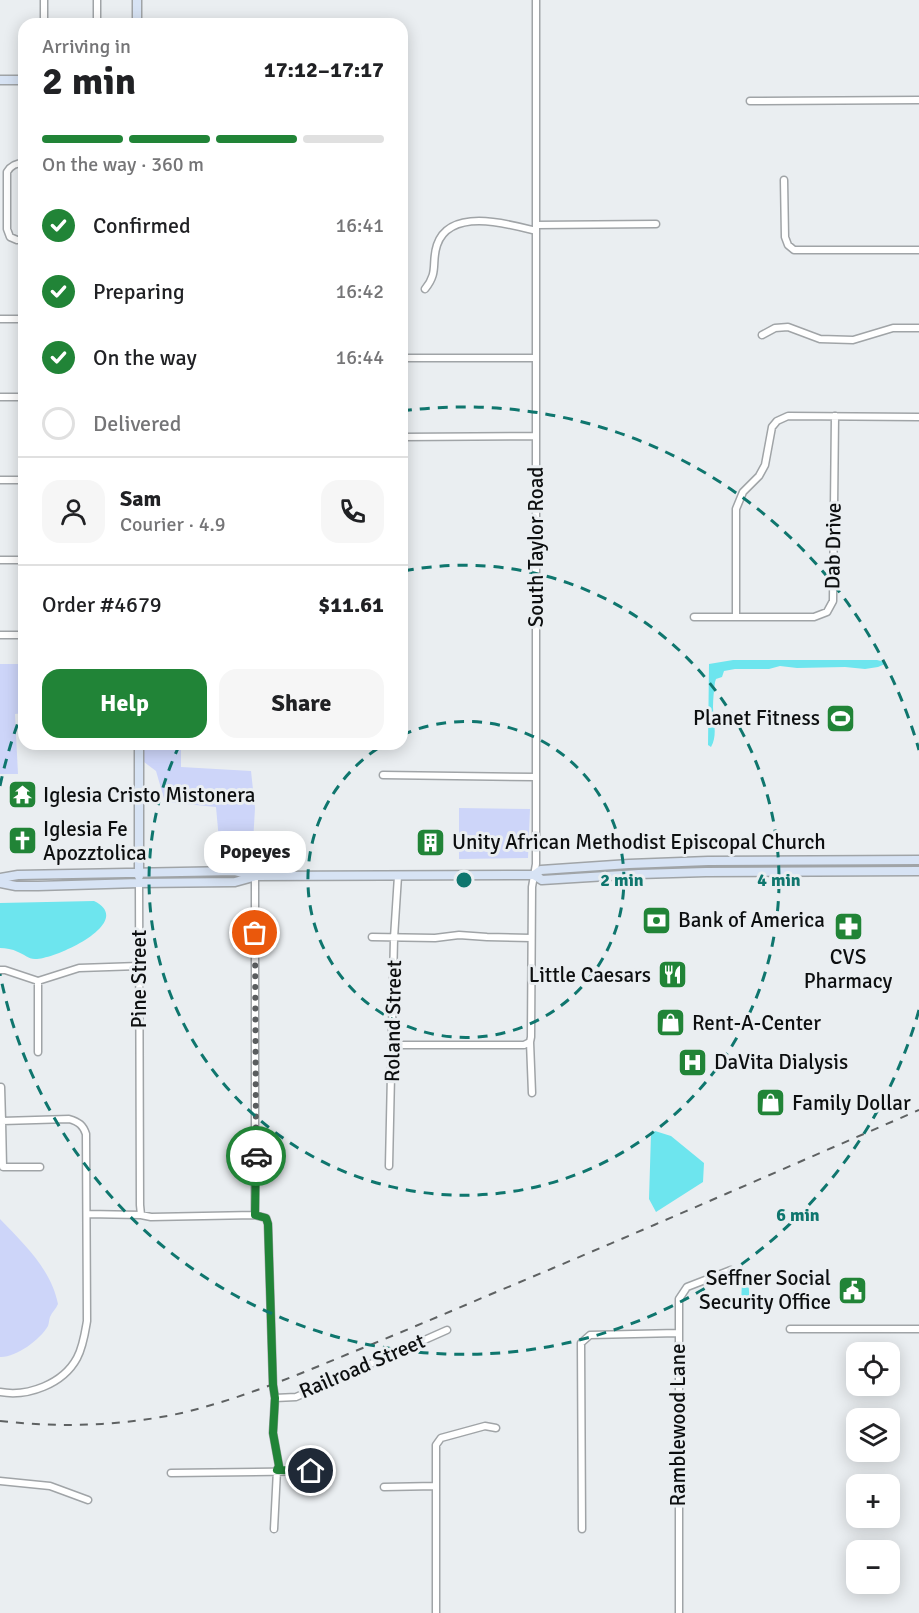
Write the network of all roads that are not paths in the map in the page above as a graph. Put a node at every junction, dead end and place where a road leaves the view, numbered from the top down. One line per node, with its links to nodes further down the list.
1 (44, 0): 5 (street)
2 (97, 0): 6 (street)
3 (137, 0): 7 (main road)
4 (536, 0): 15 (street, South Taylor Road)
5 (44, 18)
6 (97, 18)
7 (137, 18)
8 (0, 80): 9 (main road)
9 (18, 80)
10 (919, 100): 11 (street)
11 (750, 101)
12 (18, 164): 16 (street)
13 (784, 180): 17 (street)
14 (656, 224): 15 (street)
15 (536, 228): 18 (street); 24 (street, South Taylor Road)
16 (18, 240)
17 (919, 250)
18 (425, 289)
19 (0, 319): 20 (street)
20 (18, 319)
21 (919, 328): 22 (street)
22 (762, 335)
23 (408, 358): 24 (street)
24 (536, 358): 29 (street, South Taylor Road)
25 (0, 397): 26 (street)
26 (18, 397)
27 (835, 416): 28 (street); 36 (street); 36 (street, Dab Drive)
28 (919, 417)
29 (535, 436): 30 (street); 41 (street, South Taylor Road)
30 (408, 437)
31 (0, 480): 32 (street)
32 (18, 480)
33 (0, 560): 34 (street)
34 (18, 560)
35 (694, 617): 36 (street, Dab Drive)
36 (736, 617)
37 (0, 635): 38 (street)
38 (18, 635)
39 (140, 750): 44 (main road, Pine Street)
40 (383, 775): 41 (street)
41 (536, 777): 45 (street, South Taylor Road)
42 (919, 860): 45 (main road)
43 (919, 871): 45 (main road)
44 (139, 872): 46 (main road); 48 (main road); 49 (main road, Pine Street)
45 (534, 875): 47 (main road); 52 (street, South Taylor Road)
46 (255, 876): 47 (main road); 49 (main road); 67 (street)
47 (398, 876): 51 (street, Roland Street)
48 (0, 880): 49 (main road)
49 (139, 883): 53 (street, Pine Street)
50 (372, 937): 51 (street)
51 (394, 938): 52 (street); 57 (street, Roland Street)
52 (531, 938): 56 (street, South Taylor Road)
53 (139, 966): 55 (street); 66 (street, Pine Street)
54 (0, 970): 55 (street)
55 (38, 981): 58 (street)
56 (530, 1042): 57 (street); 60 (street, South Taylor Road)
57 (393, 1045): 62 (street, Roland Street)
58 (38, 1052)
59 (1, 1087): 61 (street)
60 (532, 1093)
61 (2, 1121): 63 (street); 65 (street)
62 (389, 1166)
63 (2, 1167): 64 (street)
64 (40, 1167)
65 (87, 1214): 66 (street); 73 (street)
66 (141, 1215): 67 (street)
67 (255, 1215): 74 (street)
68 (730, 1270): 72 (street, Ramblewood Lane)
69 (790, 1329): 70 (street)
70 (919, 1329)
71 (447, 1330): 74 (street, Railroad Street)
72 (678, 1332): 84 (street); 86 (street, Ramblewood Lane)
73 (0, 1392)
74 (275, 1398): 76 (street)
75 (496, 1428): 80 (street)
76 (277, 1470): 77 (street); 78 (street); 83 (street)
77 (328, 1471)
78 (171, 1473)
79 (0, 1481): 82 (street)
80 (436, 1486): 81 (street); 85 (street)
81 (384, 1487)
82 (88, 1500)
83 (274, 1529)
84 (582, 1529)
85 (436, 1613)
86 (679, 1613)

